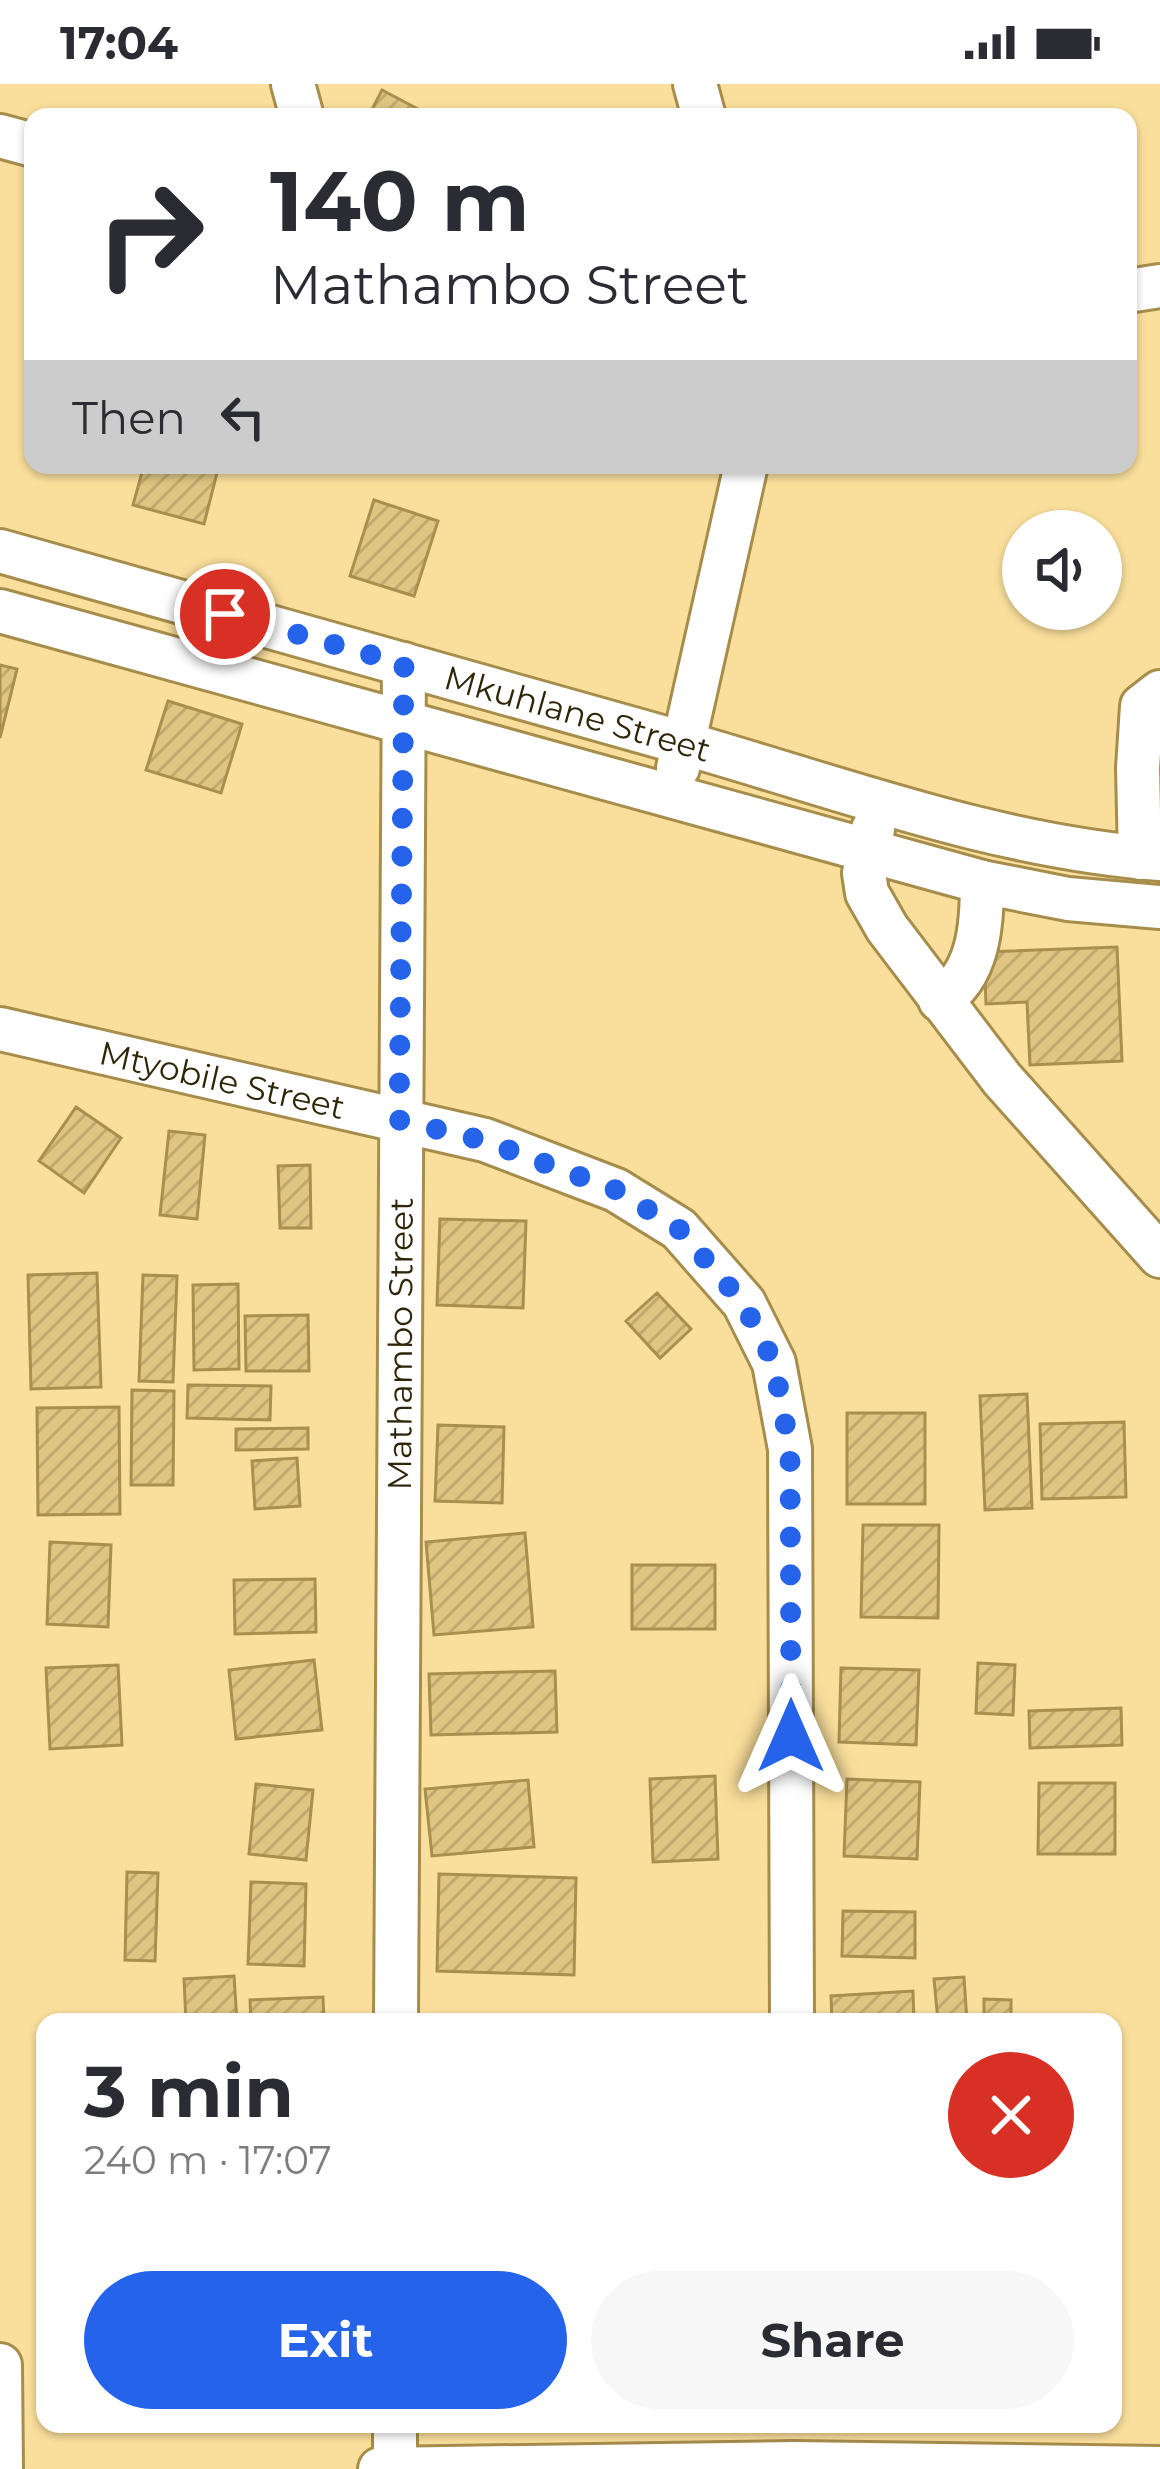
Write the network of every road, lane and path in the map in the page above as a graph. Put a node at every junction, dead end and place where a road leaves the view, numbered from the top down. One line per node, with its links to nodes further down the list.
1 (744, 474): 7 (street)
2 (0, 551): 4 (street, Mkuhlane Street)
3 (0, 611): 6 (street, Mkuhlane Street)
4 (404, 664): 6 (street, Mathambo Street); 7 (street, Mkuhlane Street)
5 (1160, 692): 11 (street)
6 (405, 726): 8 (street, Mkuhlane Street); 16 (street, Mathambo Street)
7 (684, 744): 8 (street); 9 (street, Mkuhlane Street)
8 (670, 799): 10 (street, Mkuhlane Street)
9 (878, 801): 10 (street); 11 (street, Mkuhlane Street)
10 (868, 852): 12 (street, Mkuhlane Street); 14 (street)
11 (1150, 858)
12 (982, 882): 13 (street, Mkuhlane Street); 14 (street)
13 (1160, 907)
14 (940, 1000): 17 (street)
15 (0, 1030): 16 (street, Mtyobile Street)
16 (399, 1120): 18 (street, Mathambo Street); 19 (street, Mtyobile Street)
17 (1160, 1256)
18 (396, 2013)
19 (792, 2013)
20 (0, 2366): 24 (street)
21 (395, 2433): 26 (street)
22 (793, 2452): 23 (street); 26 (street)
23 (1160, 2468)
24 (1, 2469)
25 (380, 2469): 26 (street)
26 (395, 2469)

